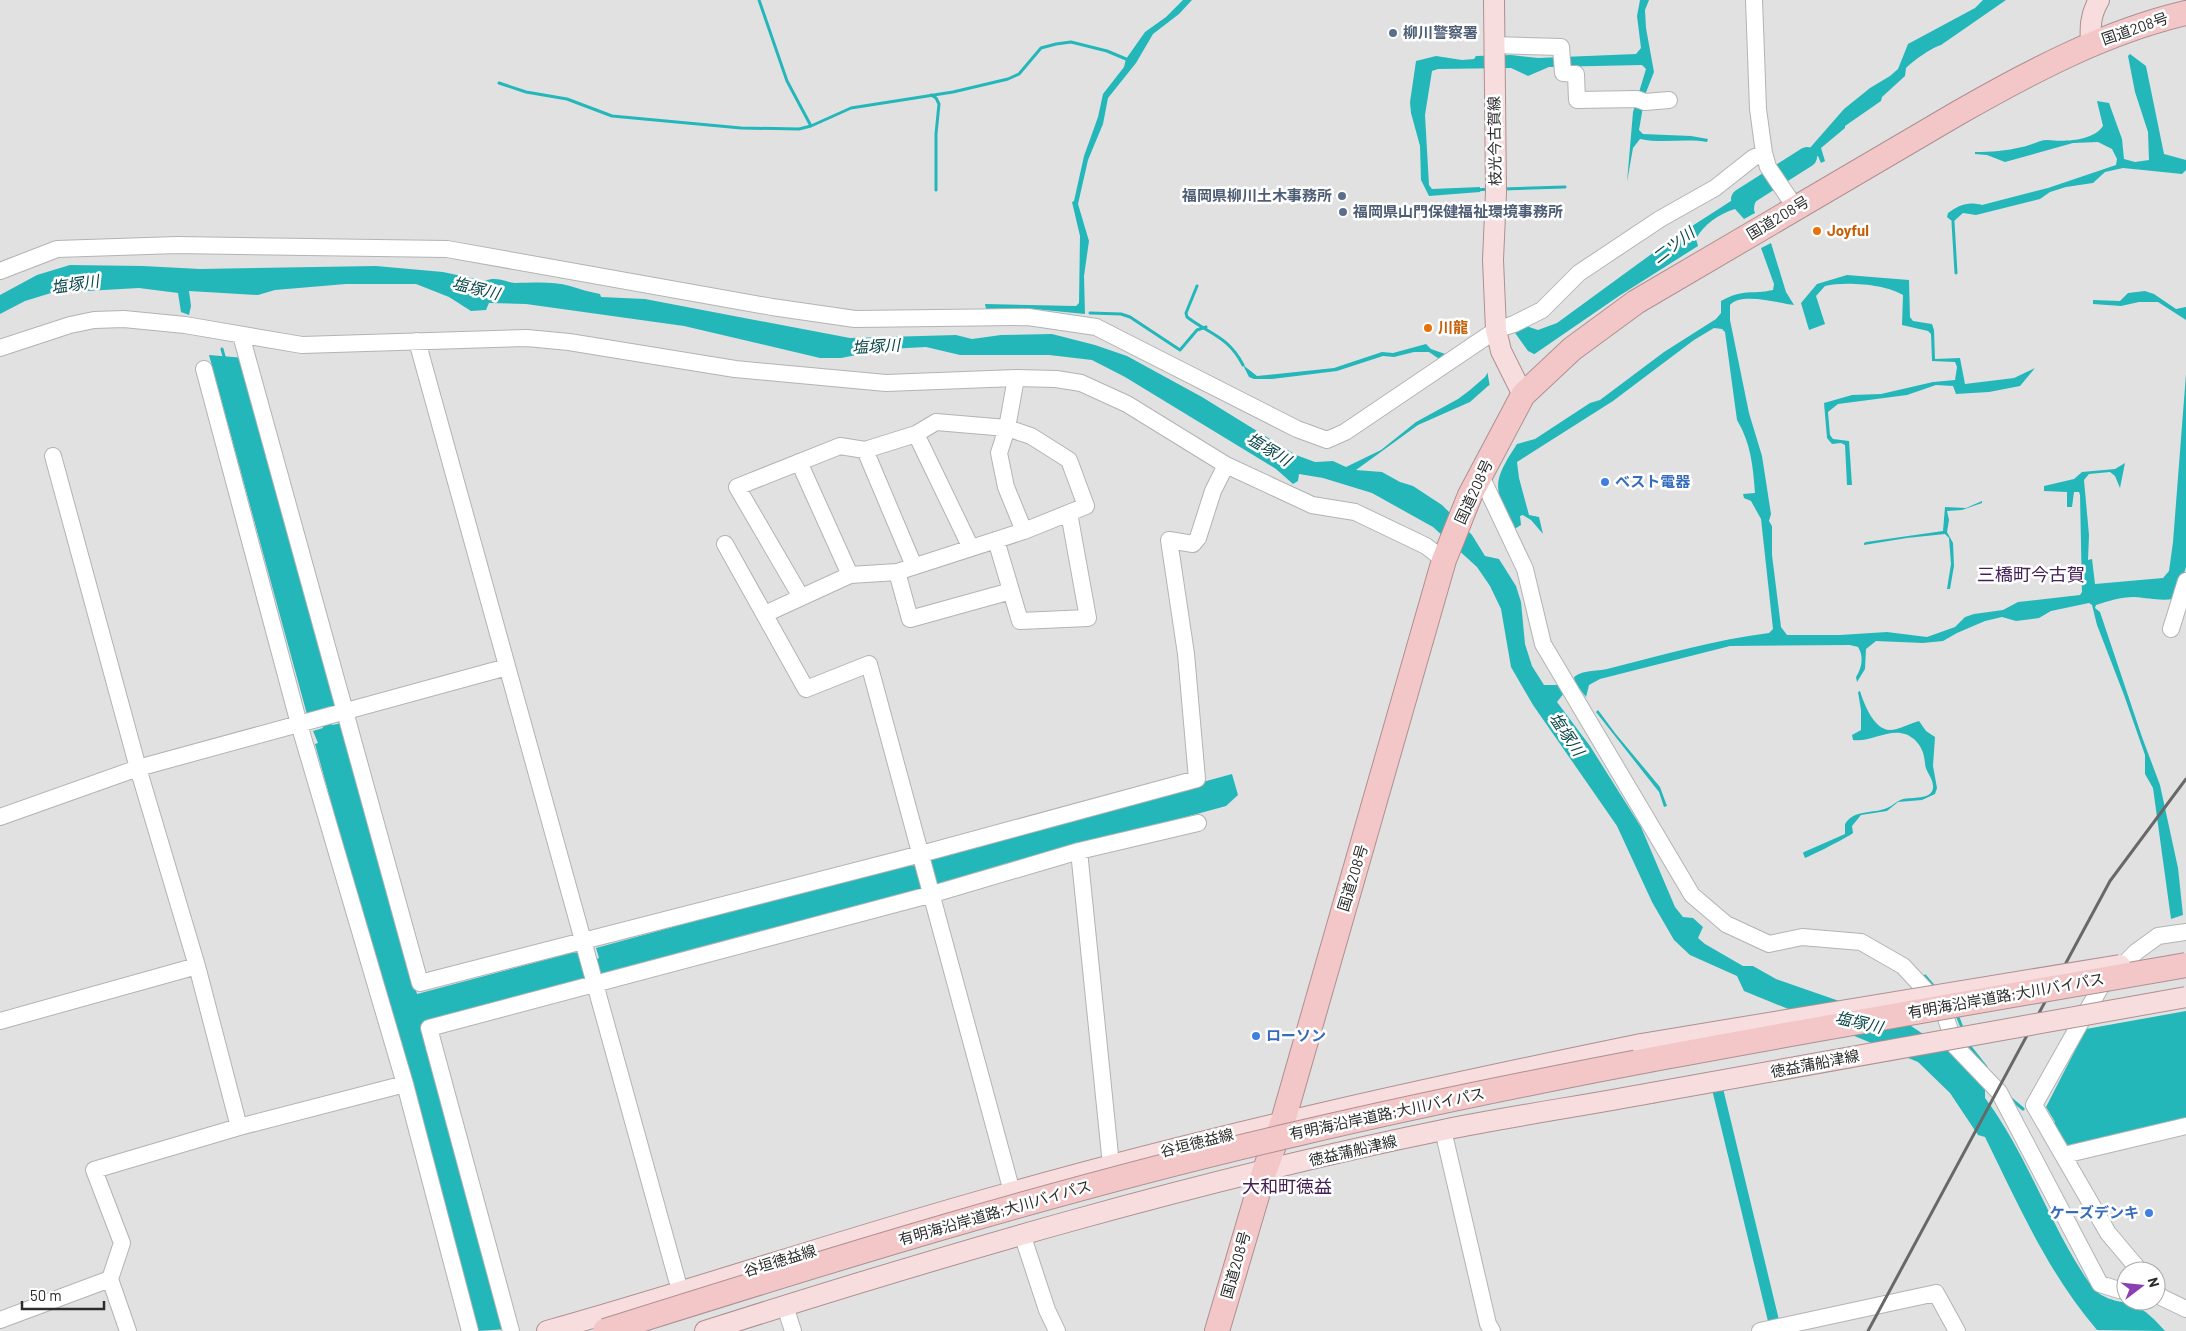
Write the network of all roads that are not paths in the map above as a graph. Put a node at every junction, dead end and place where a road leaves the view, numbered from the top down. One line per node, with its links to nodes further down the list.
1 (1494, 0): 6 (main road, 枝光今古賀線)
2 (1754, 0): 8 (street)
3 (2099, 0): 5 (main road)
4 (2186, 13): 5 (highway, 国道208号)
5 (2091, 44): 9 (highway, 国道208号)
6 (1494, 57): 7 (street); 12 (main road, 枝光今古賀線)
7 (1669, 100)
8 (1768, 166): 9 (street); 12 (street)
9 (1796, 207): 17 (highway, 国道208号)
10 (0, 271): 12 (street)
11 (242, 335): 13 (street); 14 (street); 40 (street)
12 (1497, 335): 17 (main road, 枝光今古賀線)
13 (417, 341): 16 (street); 39 (street)
14 (0, 348)
15 (204, 369): 41 (street)
16 (1016, 378): 18 (street); 23 (street)
17 (1523, 395): 24 (highway, 国道208号)
18 (1007, 428): 19 (street); 25 (street); 26 (street)
19 (916, 434): 20 (street); 29 (street)
20 (865, 450): 22 (street); 31 (street)
21 (53, 456): 42 (street)
22 (799, 462): 33 (street); 36 (street)
23 (1226, 465): 30 (street); 46 (street)
24 (1480, 474): 30 (highway, 国道208号); 71 (street)
25 (1069, 513): 26 (street); 35 (street)
26 (1024, 531): 27 (street)
27 (996, 540): 29 (street); 35 (street)
28 (725, 544): 37 (street)
29 (971, 548): 31 (street)
30 (1444, 560): 58 (highway, 国道208号)
31 (914, 566): 32 (street)
32 (897, 572): 33 (street); 35 (street)
33 (850, 575): 36 (street)
34 (2186, 581): 38 (street)
35 (1011, 591)
36 (801, 597): 37 (street)
37 (765, 614): 46 (street)
38 (2170, 629)
39 (507, 667): 40 (street); 49 (street)
40 (346, 711): 41 (street); 49 (street)
41 (299, 724): 42 (street); 57 (street)
42 (138, 768): 43 (street); 52 (street)
43 (0, 817)
44 (1198, 823): 45 (street)
45 (1079, 852): 47 (street); 63 (street)
46 (921, 854): 47 (street); 49 (street)
47 (933, 894): 53 (street); 65 (street)
48 (2186, 932): 62 (street)
49 (583, 939): 53 (street)
50 (2186, 953): 56 (main road, bridge)
51 (2186, 965): 76 (highway, 有明海沿岸道路;大川バイパス, bridge)
52 (197, 966): 55 (street); 60 (street)
53 (595, 983): 70 (street); 79 (street)
54 (2186, 997): 61 (main road, 徳益蒲船津線, bridge)
55 (0, 1021)
56 (1461, 1082): 58 (main road); 61 (main road)
57 (405, 1084): 60 (street); 78 (street)
58 (1283, 1121): 63 (main road, 谷垣徳益線); 64 (highway, 国道208号)
59 (2186, 1126): 62 (street)
60 (239, 1127): 69 (street)
61 (1443, 1130): 64 (main road, 徳益蒲船津線); 85 (street)
62 (2064, 1155): 68 (street)
63 (1111, 1165): 65 (main road, 谷垣徳益線); 66 (main road)
64 (1264, 1172): 66 (main road); 84 (highway, 国道208号)
65 (1012, 1192): 67 (main road); 76 (main road, 谷垣徳益線)
66 (1110, 1211): 67 (main road)
67 (1022, 1234): 73 (main road); 83 (street)
68 (2132, 1261)
69 (110, 1279): 75 (street); 77 (street)
70 (677, 1280)
71 (2116, 1289)
72 (2166, 1299): 74 (street)
73 (785, 1306): 81 (main road); 82 (street)
74 (2186, 1308)
75 (0, 1320)
76 (604, 1326): 80 (main road, 谷垣徳益線)
77 (128, 1331)
78 (470, 1331)
79 (512, 1331)
80 (547, 1331)
81 (705, 1331)
82 (793, 1331)
83 (1058, 1331)
84 (1217, 1331)
85 (1492, 1331)
86 (1761, 1331): 87 (street)
87 (1957, 1331)

